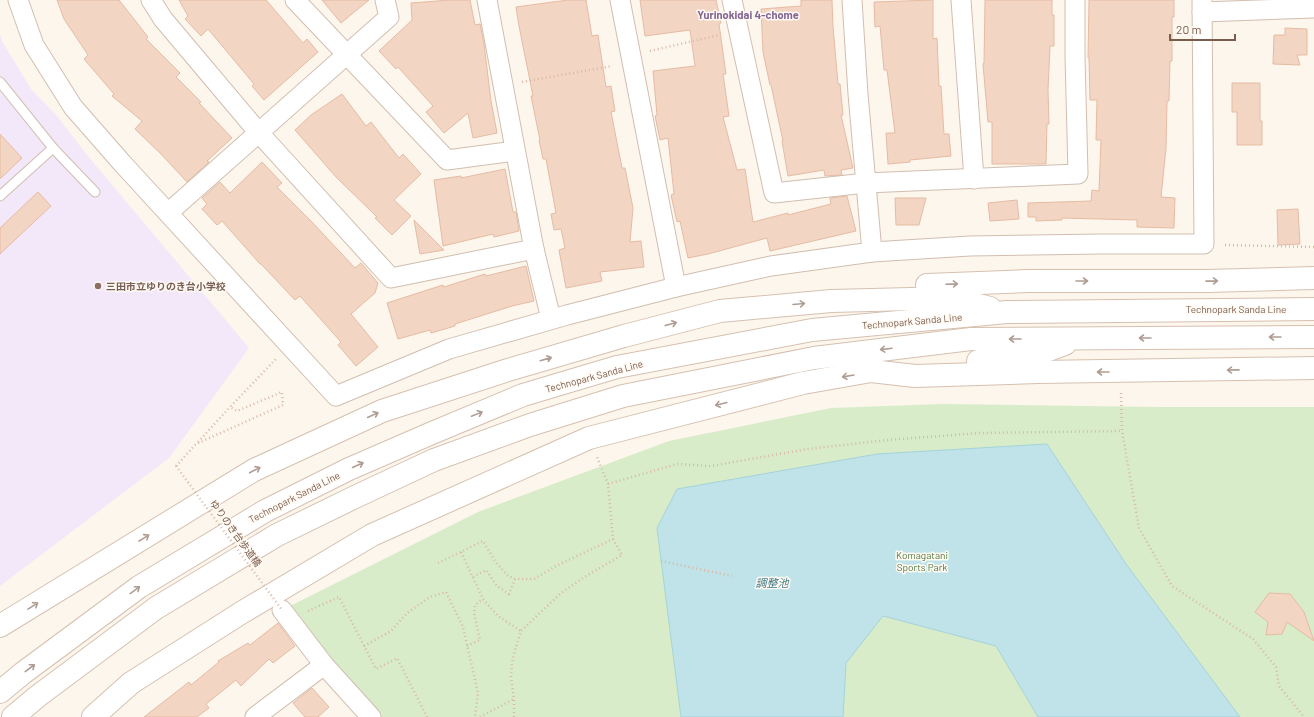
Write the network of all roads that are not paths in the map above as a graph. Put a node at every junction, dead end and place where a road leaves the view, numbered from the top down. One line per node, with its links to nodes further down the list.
1 (18, 0): 22 (street)
2 (151, 0): 15 (street)
3 (295, 0): 13 (street)
4 (385, 0): 13 (street)
5 (487, 0): 17 (street)
6 (620, 0): 26 (street)
7 (732, 0): 19 (street)
8 (852, 0): 19 (street)
9 (961, 0): 18 (street)
10 (1075, 0): 18 (street)
11 (1202, 6): 12 (street); 24 (street)
12 (1314, 8)
13 (347, 54): 15 (street); 17 (street)
14 (0, 82): 16 (lane)
15 (259, 133): 22 (street); 23 (street)
16 (53, 148): 20 (lane); 21 (lane)
17 (515, 151): 23 (street)
18 (974, 179): 19 (street)
19 (866, 183): 24 (street)
20 (94, 192)
21 (0, 196)
22 (168, 213): 30 (street)
23 (534, 249): 30 (street)
24 (872, 252): 26 (street)
25 (1314, 278): 27 (main road, one-way to 25)
26 (676, 287): 30 (street)
27 (831, 301): 29 (main road); 36 (main road, one-way to 27)
28 (1314, 309): 29 (main road, Technopark Sanda Line)
29 (1007, 312): 38 (main road, Technopark Sanda Line, one-way to 29)
30 (551, 319)
31 (1314, 337): 32 (main road, one-way to 32)
32 (1082, 338): 34 (main road); 39 (main road, one-way to 39)
33 (1314, 368): 34 (main road, one-way to 34)
34 (871, 372): 40 (main road, one-way to 40)
35 (286, 615): 37 (street)
36 (0, 626)
37 (324, 665): 41 (street); 42 (street)
38 (0, 692)
39 (13, 717)
40 (93, 717)
41 (254, 717)
42 (371, 717)

